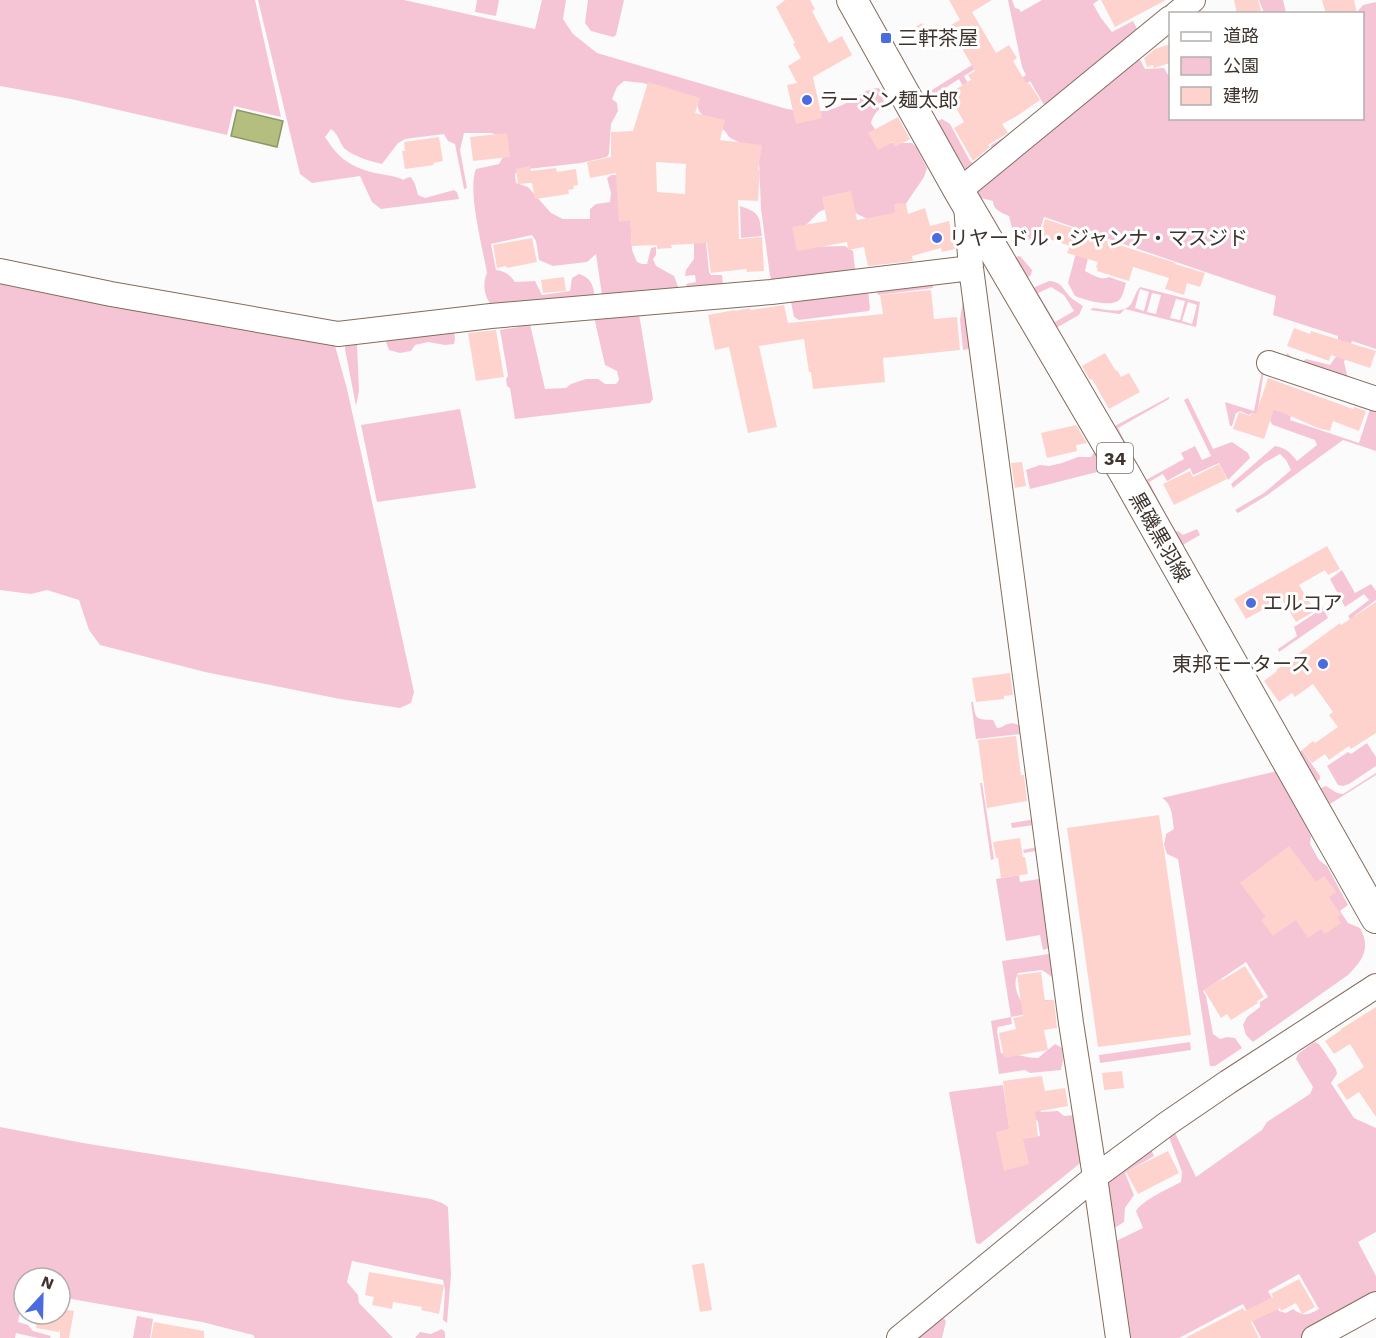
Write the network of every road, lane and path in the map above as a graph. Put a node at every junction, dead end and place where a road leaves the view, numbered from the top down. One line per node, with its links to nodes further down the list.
1 (852, 0): 5 (main road, 黒磯黒羽線 / 34)
2 (1193, 0): 3 (street)
3 (1178, 12)
4 (1169, 19): 5 (street)
5 (962, 196): 6 (street); 10 (main road, 黒磯黒羽線 / 34)
6 (971, 268): 7 (street); 12 (street)
7 (0, 271)
8 (1269, 363): 9 (street)
9 (1376, 399)
10 (1376, 918)
11 (1376, 986): 12 (street)
12 (1095, 1177): 14 (street); 15 (street)
13 (1376, 1304): 16 (street)
14 (899, 1338)
15 (1118, 1338)
16 (1314, 1338)

